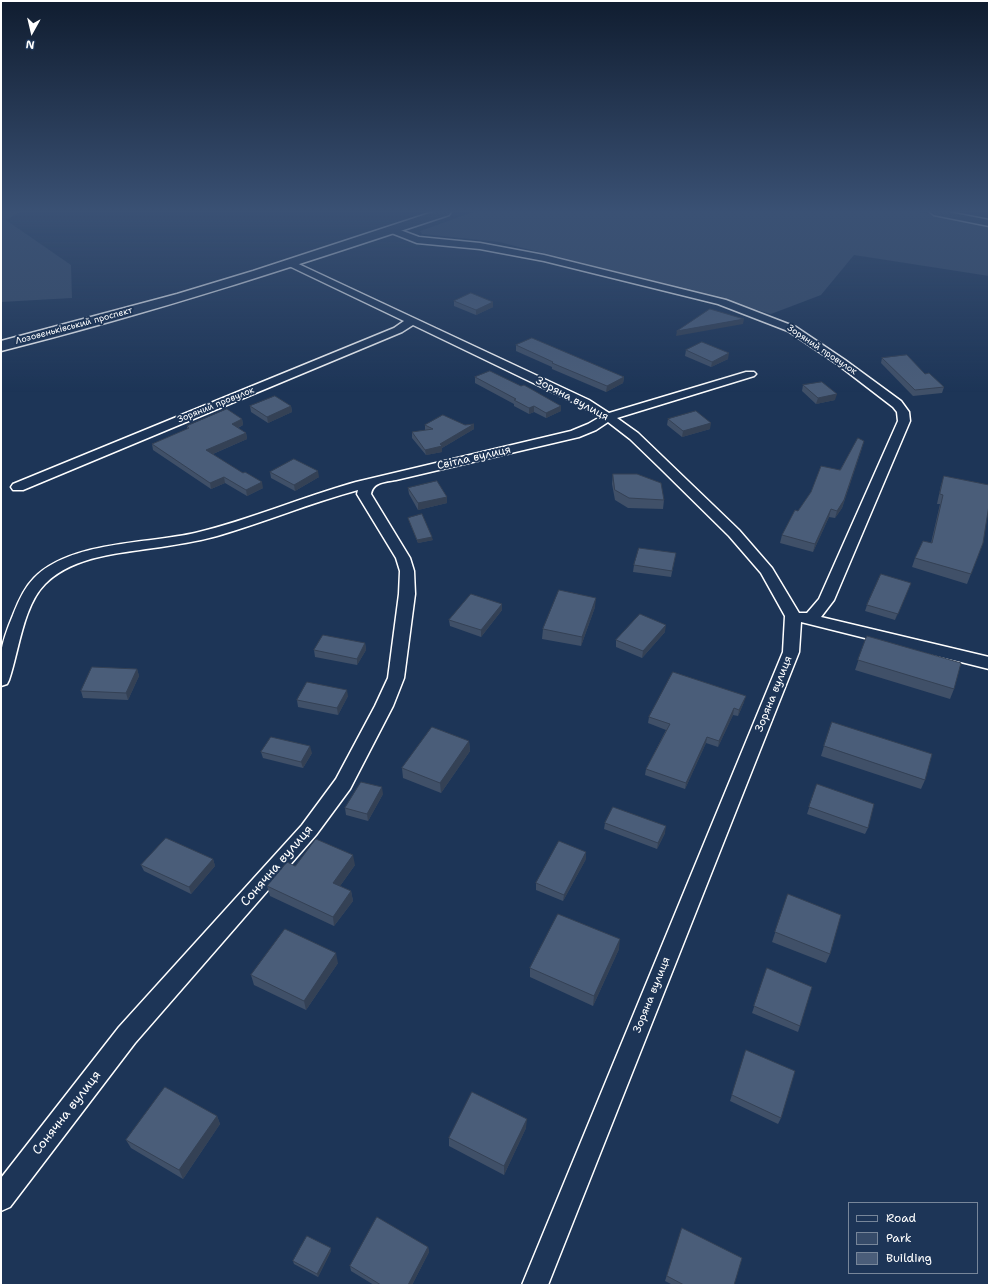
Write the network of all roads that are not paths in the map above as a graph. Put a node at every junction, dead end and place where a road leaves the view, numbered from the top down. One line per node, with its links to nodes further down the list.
1 (261, 272): 5 (highway, Лозовеньківський проспект)
2 (309, 272): 4 (street, Зоряна вулиця)
3 (601, 272): 11 (street, Зоряний провулок)
4 (412, 321): 7 (street, Зоряна вулиця); 9 (street, Зоряний провулок)
5 (1, 346)
6 (750, 374): 7 (street, Світла вулиця)
7 (608, 417): 8 (street, Світла вулиця); 10 (street, Зоряна вулиця)
8 (369, 483): 13 (street, Світла вулиця); 14 (street, Сонячна вулиця)
9 (18, 487)
10 (793, 616): 11 (street); 15 (street, Зоряна вулиця)
11 (812, 618): 12 (street)
12 (989, 663)
13 (1, 680)
14 (1, 1198)
15 (535, 1285)

